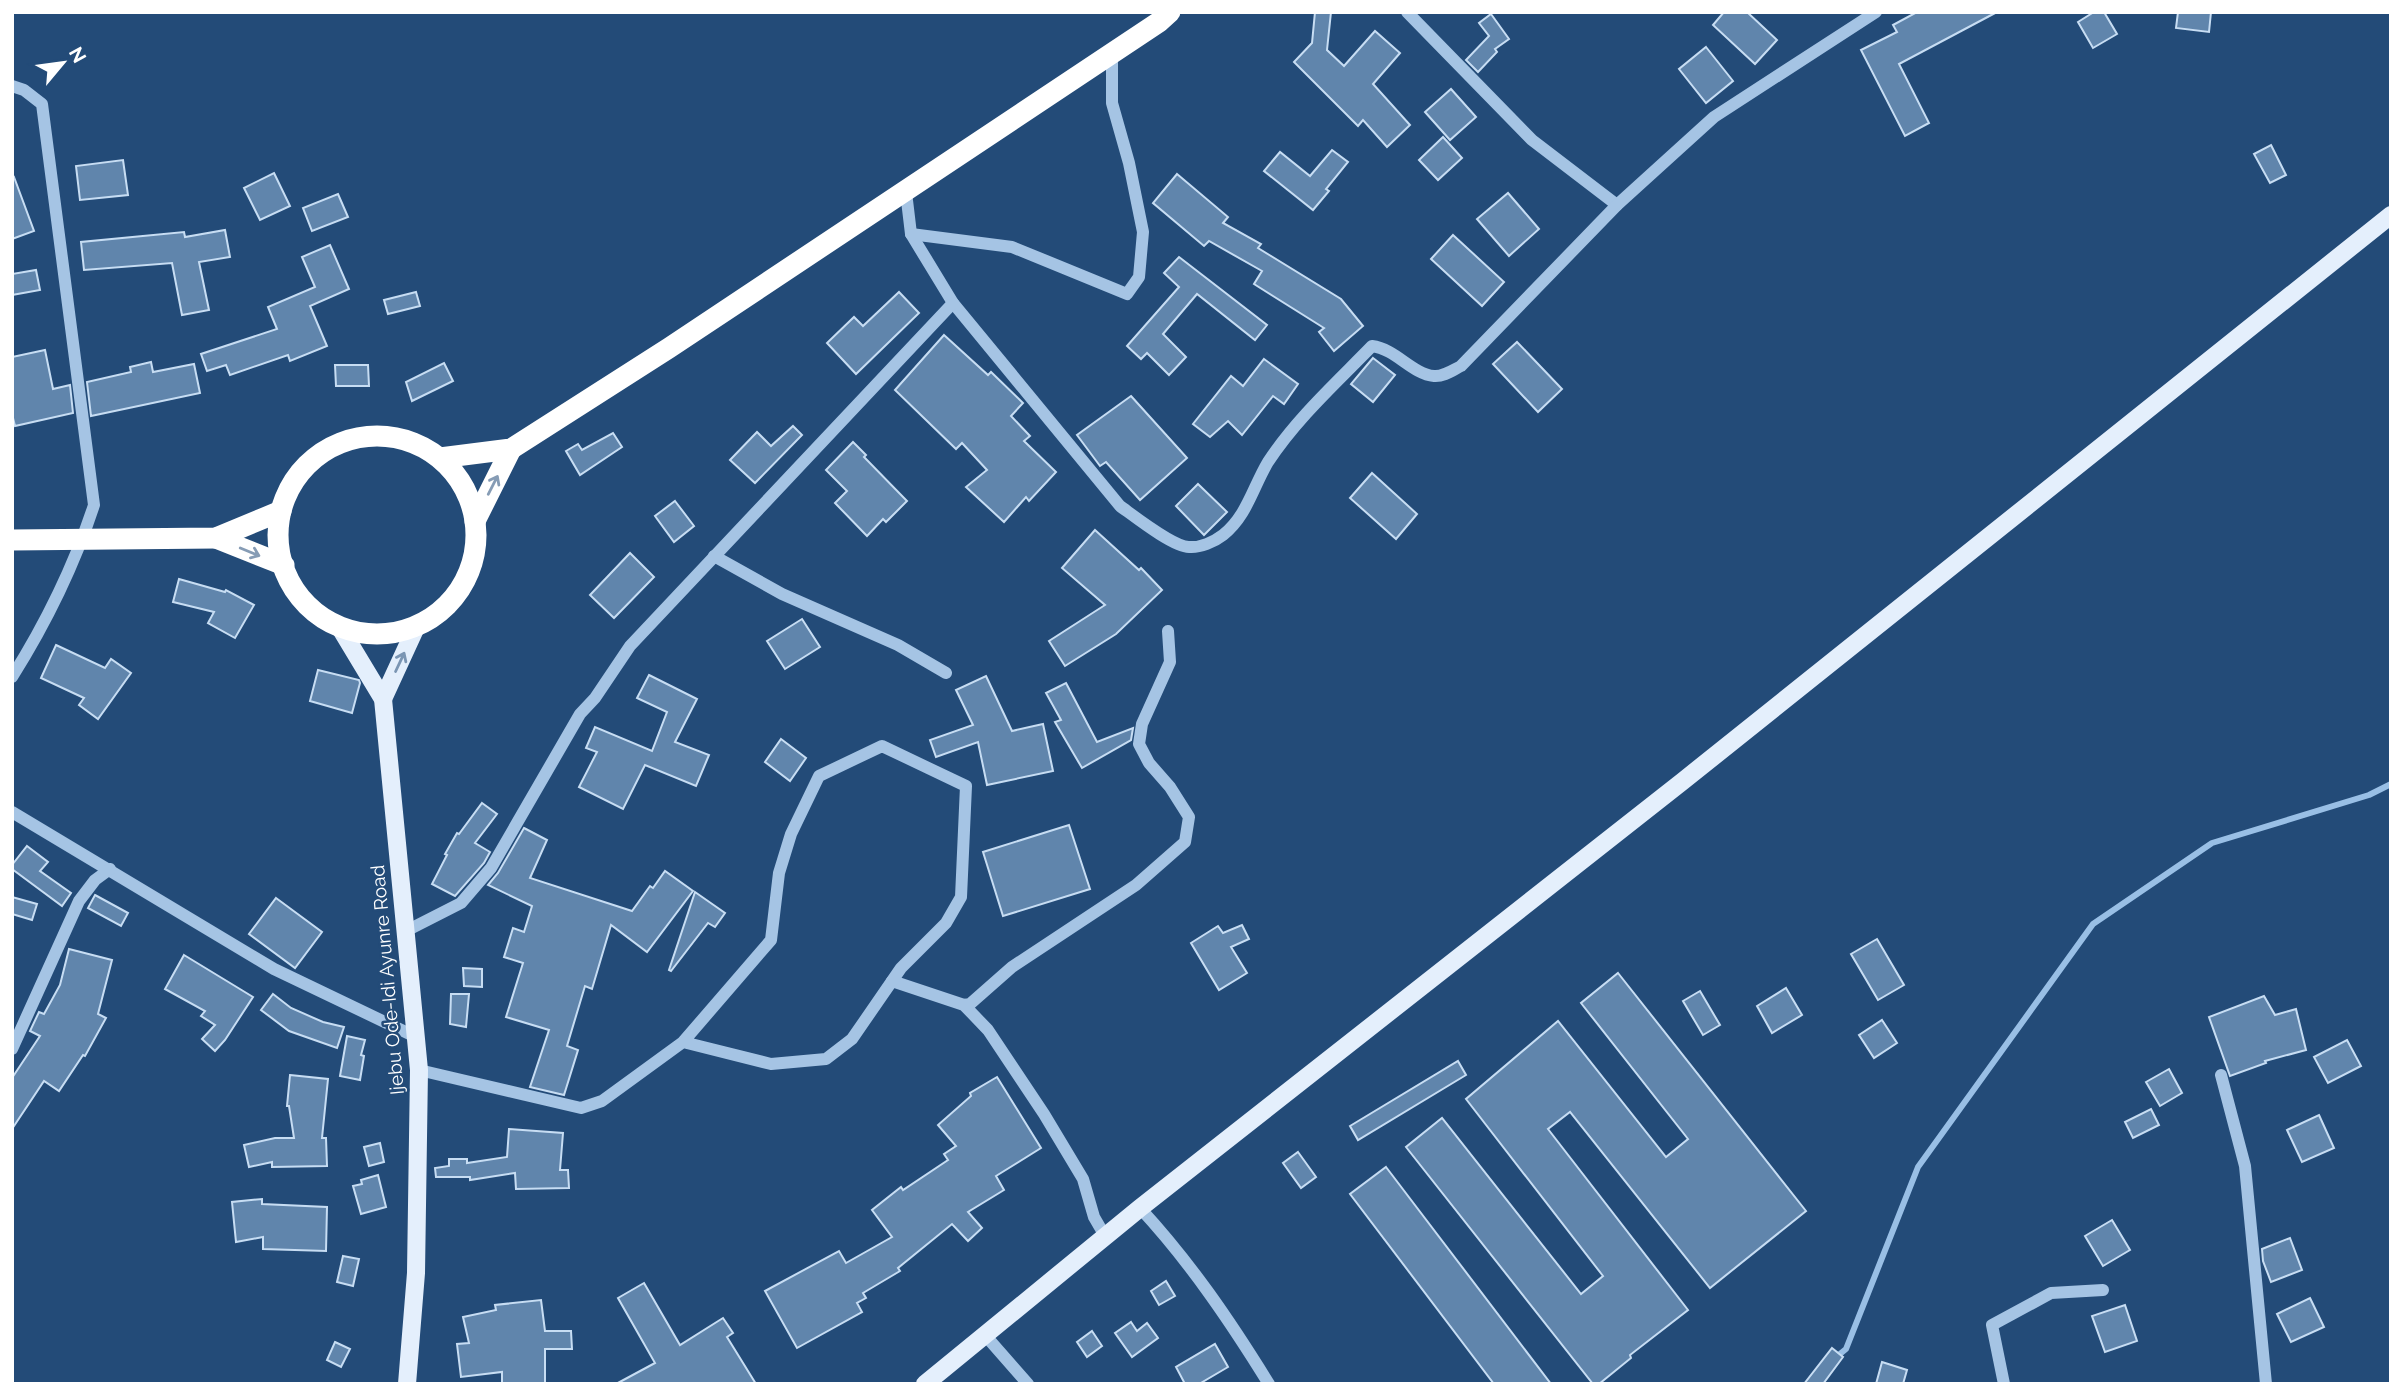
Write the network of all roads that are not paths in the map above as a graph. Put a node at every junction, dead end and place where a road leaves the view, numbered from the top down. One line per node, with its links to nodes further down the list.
1 (1170, 12): 4 (highway)
2 (1407, 12): 7 (street)
3 (1875, 12): 7 (street)
4 (1112, 54): 6 (highway); 9 (street)
5 (12, 86): 16 (street)
6 (906, 192): 9 (street); 11 (highway)
7 (1617, 205): 10 (street)
8 (2391, 215): 36 (main road)
9 (911, 234): 10 (street)
10 (953, 303): 18 (street)
11 (511, 449): 12 (highway); 14 (highway, one-way to 11)
12 (440, 458): 13 (highway); 14 (highway)
13 (281, 511): 15 (highway); 19 (highway)
14 (475, 521): 20 (highway)
15 (216, 538): 16 (highway); 19 (highway, one-way to 19)
16 (83, 539): 17 (highway); 24 (street)
17 (12, 540)
18 (714, 556): 23 (street); 28 (street)
19 (284, 565): 21 (highway)
20 (417, 625): 21 (highway); 25 (main road, one-way to 20)
21 (342, 631): 25 (main road)
22 (1168, 631): 30 (street)
23 (946, 673)
24 (12, 677)
25 (383, 699): 28 (main road, Ijebu Ode-Idi Ayunre Road)
26 (12, 812): 27 (street)
27 (110, 869): 31 (street); 33 (street)
28 (406, 931): 31 (main road, Ijebu Ode-Idi Ayunre Road)
29 (892, 981): 30 (street); 32 (street); 32 (street)
30 (964, 1006): 37 (street)
31 (416, 1037): 34 (main road, Ijebu Ode-Idi Ayunre Road)
32 (683, 1042): 34 (street)
33 (12, 1049)
34 (419, 1070): 40 (main road, Ijebu Ode-Idi Ayunre Road)
35 (2221, 1075): 45 (street)
36 (1140, 1208): 37 (main road); 43 (street)
37 (1105, 1236): 39 (main road)
38 (2103, 1290): 44 (street)
39 (985, 1335): 41 (main road); 42 (street)
40 (407, 1384)
41 (925, 1384)
42 (1028, 1384)
43 (1269, 1384)
44 (2004, 1384)
45 (2266, 1384)

